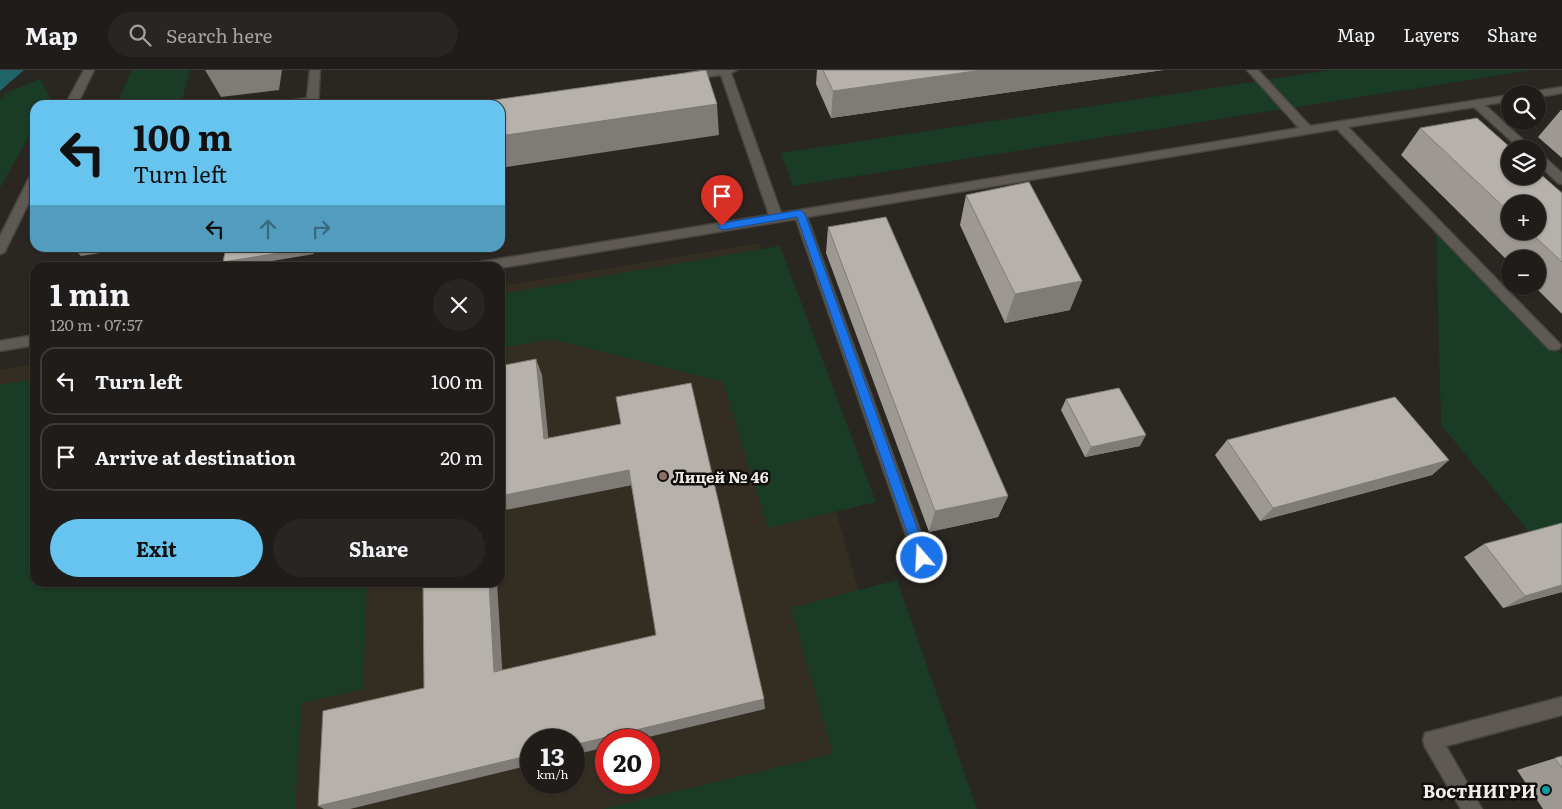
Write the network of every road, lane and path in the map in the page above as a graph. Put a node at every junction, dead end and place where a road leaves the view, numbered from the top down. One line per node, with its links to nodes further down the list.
1 (89, 70): 8 (street)
2 (315, 70): 9 (street)
3 (728, 70): 5 (street); 19 (street)
4 (1252, 70): 13 (street)
5 (681, 77)
6 (1562, 90): 7 (street)
7 (1546, 93)
8 (74, 100)
9 (313, 100)
10 (1501, 100): 11 (street)
11 (1476, 104): 12 (street); 14 (street)
12 (1340, 125): 13 (street); 23 (street)
13 (1307, 130): 18 (street)
14 (1517, 140)
15 (1546, 165): 16 (street)
16 (1562, 180)
17 (30, 188): 20 (street)
18 (800, 214): 19 (street); 25 (street)
19 (776, 218): 21 (street)
20 (0, 249)
21 (505, 263)
22 (30, 341): 24 (street)
23 (1554, 344)
24 (0, 346)
25 (922, 558)
26 (1562, 706): 27 (street)
27 (1472, 809)

